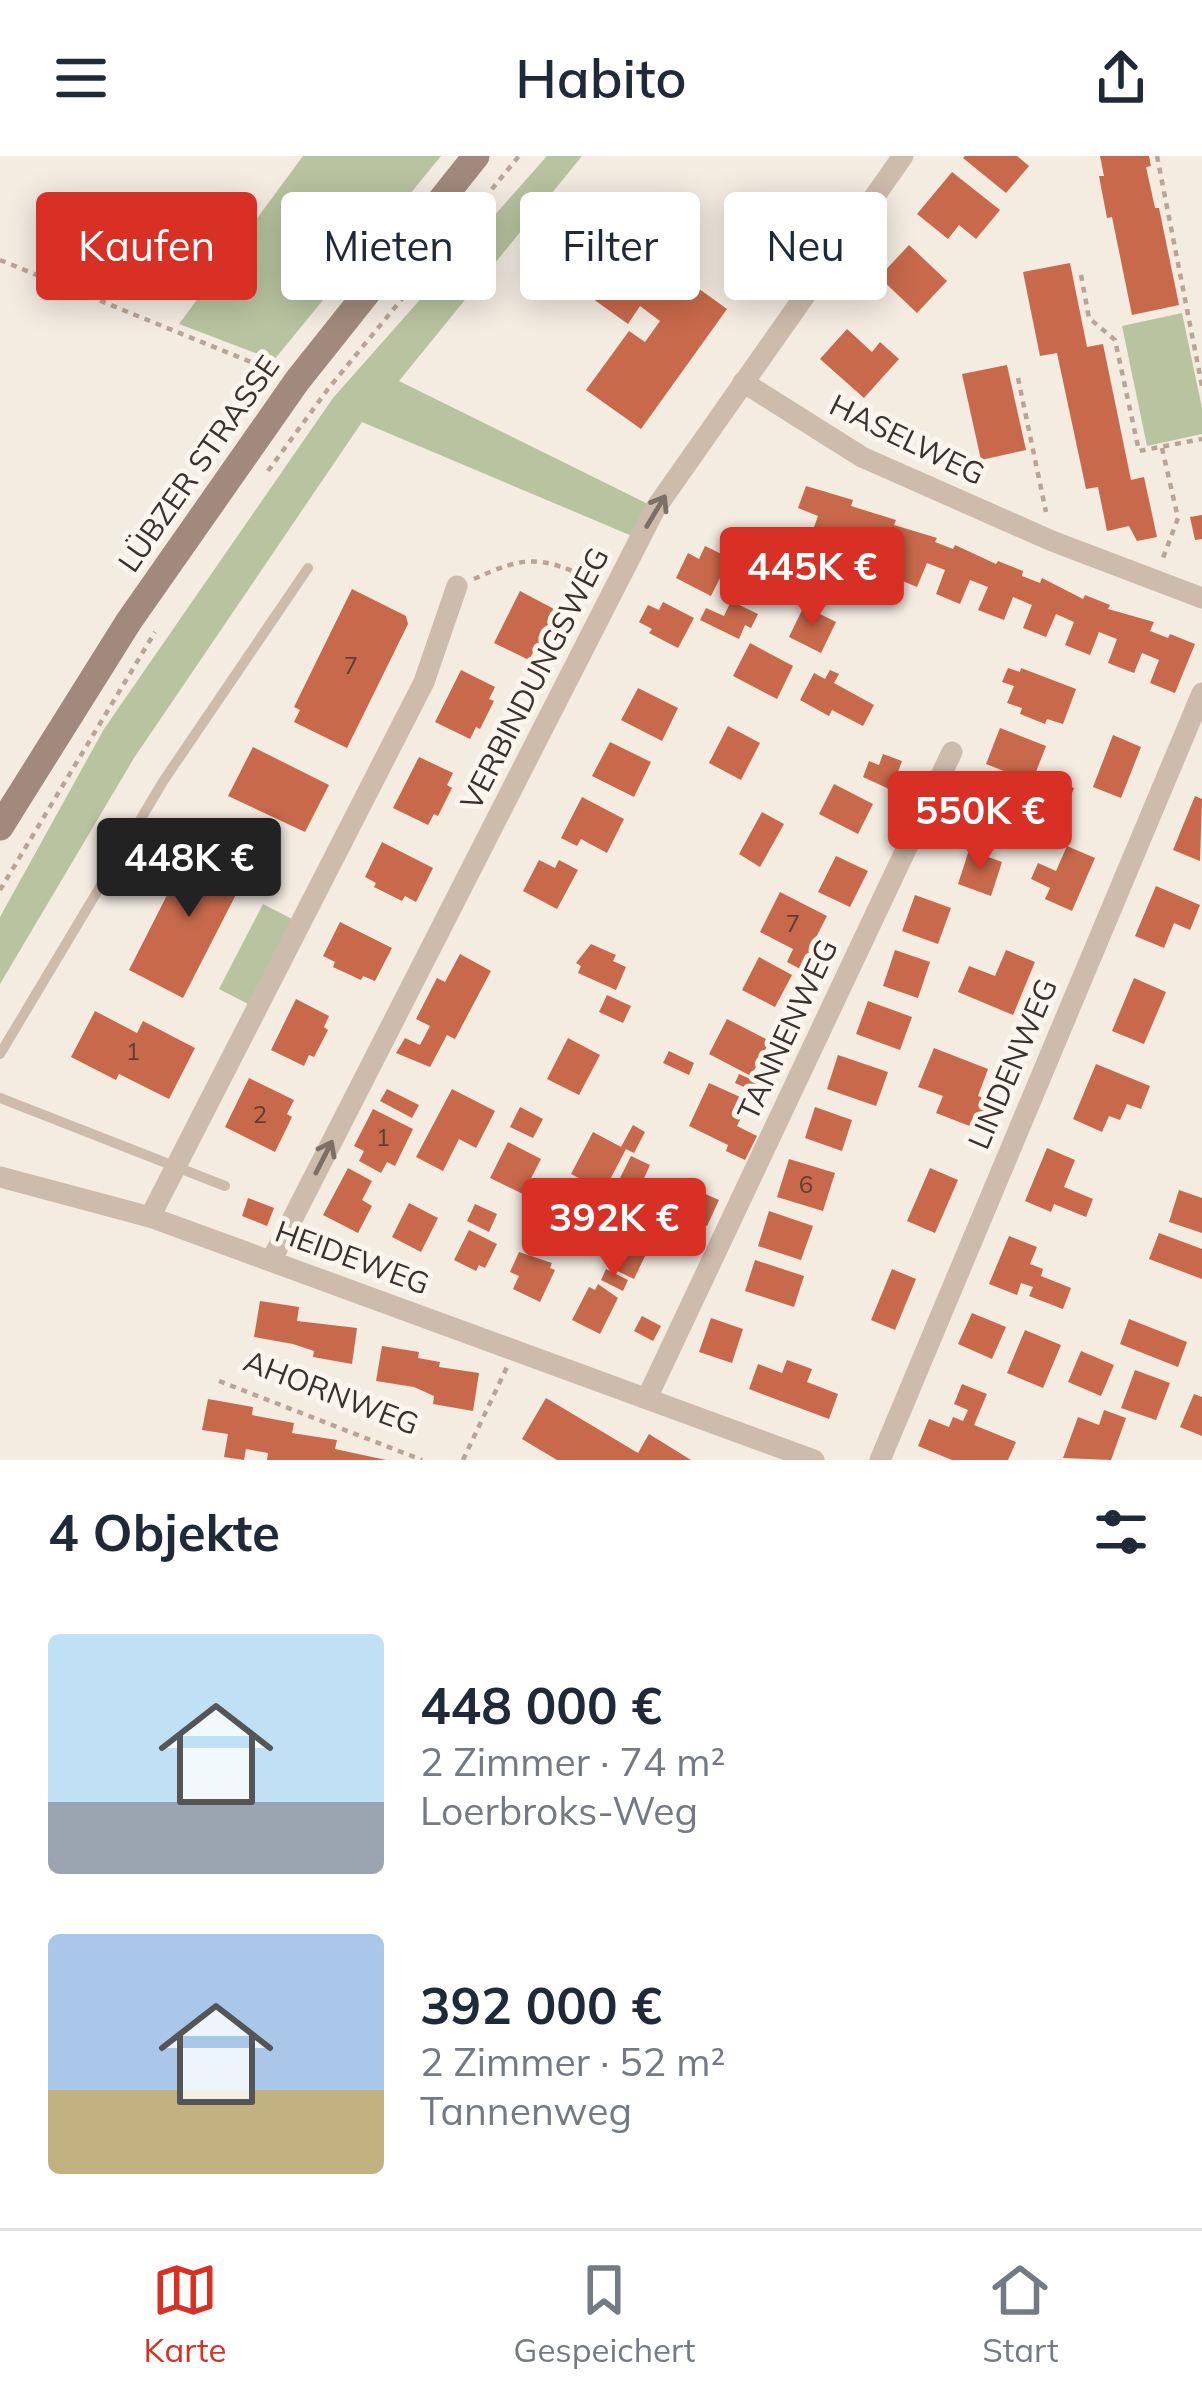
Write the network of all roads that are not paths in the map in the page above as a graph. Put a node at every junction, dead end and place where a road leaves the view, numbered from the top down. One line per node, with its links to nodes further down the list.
1 (476, 156): 9 (street, LÜBZER STRASSE)
2 (903, 156): 3 (street, VERBINDUNGSWEG)
3 (743, 382): 6 (street, HASELWEG); 16 (street, VERBINDUNGSWEG, one-way to 3)
4 (308, 568): 10 (lane)
5 (458, 586): 12 (street)
6 (1202, 598)
7 (1202, 693): 19 (street, LINDENWEG)
8 (952, 752): 17 (street, TANNENWEG)
9 (0, 827)
10 (0, 1054)
11 (0, 1098): 12 (lane)
12 (175, 1165): 14 (lane); 15 (street)
13 (0, 1177): 15 (street, HEIDEWEG)
14 (225, 1186)
15 (150, 1217): 16 (street, HEIDEWEG)
16 (271, 1261): 17 (street, HEIDEWEG)
17 (646, 1398): 18 (street, HEIDEWEG)
18 (803, 1458)
19 (880, 1460)

